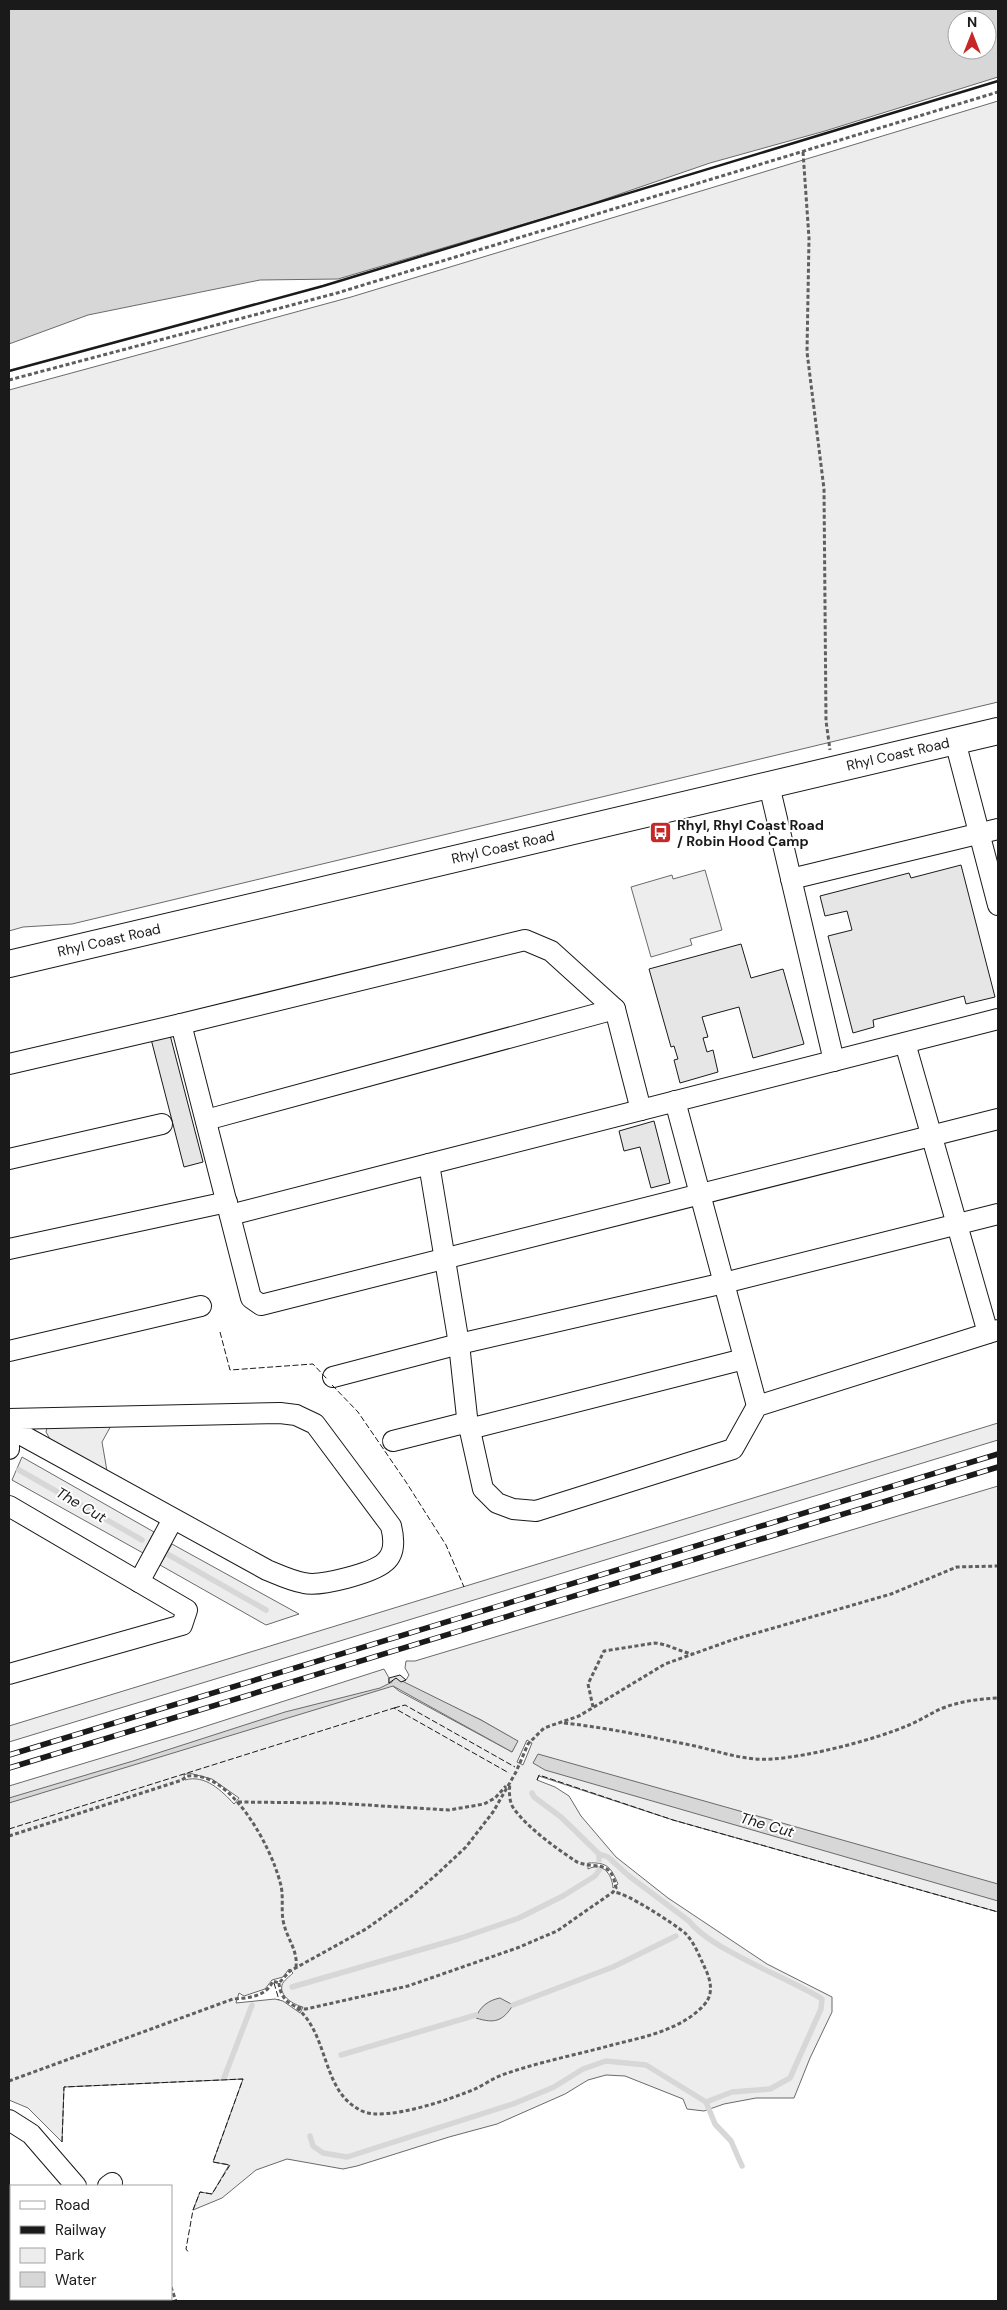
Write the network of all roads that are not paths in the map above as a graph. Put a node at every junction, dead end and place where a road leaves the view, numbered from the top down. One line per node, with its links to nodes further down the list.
1 (998, 731): 2 (main road, Rhyl Coast Road)
2 (956, 741): 3 (main road, Rhyl Coast Road); 4 (street)
3 (769, 784): 5 (street); 7 (main road, Rhyl Coast Road)
4 (989, 831): 5 (street); 6 (street)
5 (792, 879): 12 (street)
6 (998, 905)
7 (9, 964)
8 (616, 1009): 10 (street); 15 (street); 17 (street)
9 (998, 1019): 11 (street)
10 (181, 1024): 13 (street); 17 (street)
11 (905, 1043): 12 (street); 19 (street)
12 (834, 1061): 14 (street)
13 (9, 1064)
14 (675, 1101): 15 (street); 22 (street)
15 (641, 1110): 21 (street)
16 (998, 1119): 19 (street)
17 (206, 1120): 23 (street)
18 (162, 1124): 20 (street)
19 (932, 1136): 22 (street); 25 (street)
20 (9, 1158)
21 (429, 1164): 23 (street); 27 (street)
22 (700, 1195): 27 (street); 28 (street)
23 (229, 1209): 26 (street); 27 (street)
24 (998, 1214): 25 (street)
25 (957, 1224): 28 (street); 30 (street)
26 (9, 1249)
27 (444, 1260): 31 (street)
28 (724, 1283): 31 (street); 33 (street)
29 (201, 1306): 32 (street)
30 (993, 1331): 35 (street)
31 (458, 1344): 34 (street); 37 (street)
32 (9, 1351)
33 (744, 1359): 35 (street); 37 (street)
34 (334, 1378)
35 (757, 1406): 37 (street)
36 (9, 1419): 41 (street)
37 (468, 1425): 39 (street)
38 (9, 1441): 41 (street)
39 (393, 1441)
40 (9, 1506): 42 (street)
41 (169, 1527): 42 (street)
42 (139, 1582): 43 (street)
43 (9, 1674)
44 (9, 2120): 45 (street)
45 (75, 2185)

